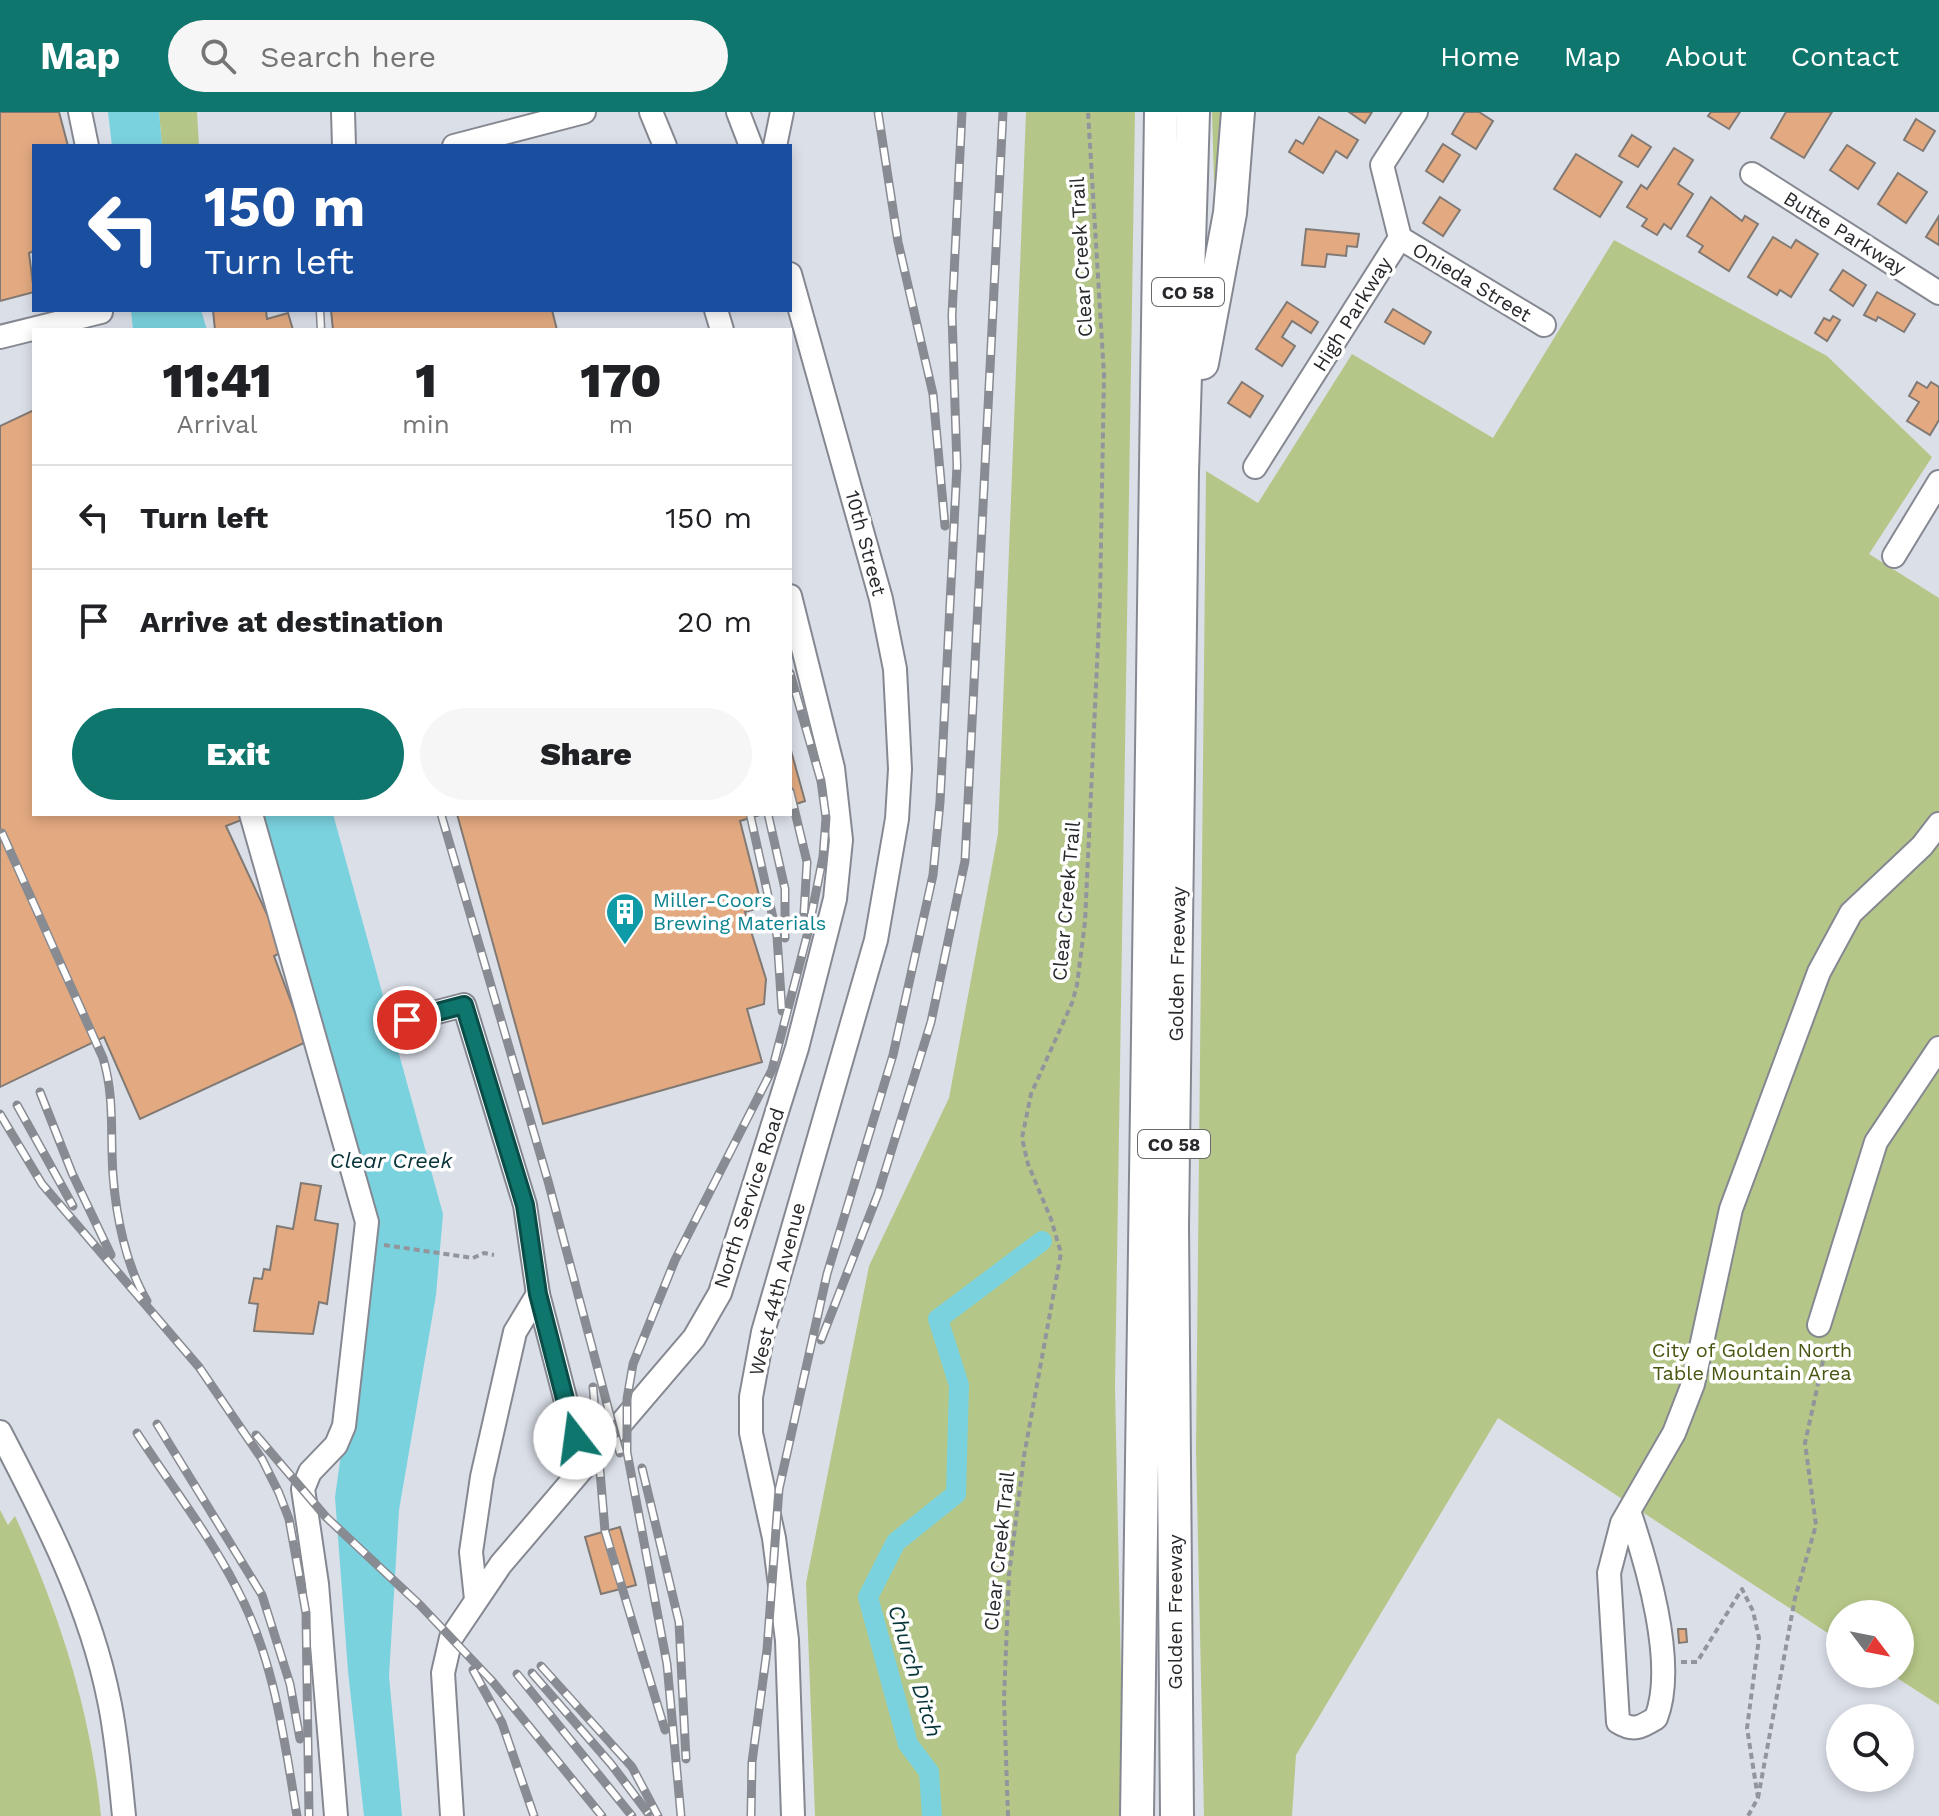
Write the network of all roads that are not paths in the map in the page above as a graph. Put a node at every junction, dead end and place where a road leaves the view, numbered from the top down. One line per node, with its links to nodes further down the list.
1 (80, 112): 11 (street)
2 (343, 112): 12 (street)
3 (584, 112): 13 (street)
4 (651, 112): 14 (street)
5 (738, 112): 15 (street)
6 (782, 112): 16 (street)
7 (1161, 112): 46 (highway, Golden Freeway / CO 58)
8 (1193, 112): 27 (highway, Golden Freeway / CO 58)
9 (1238, 112): 27 (highway)
10 (1416, 112): 18 (street, High Parkway)
11 (87, 144)
12 (344, 144)
13 (462, 144)
14 (664, 144)
15 (750, 144)
16 (775, 144)
17 (1752, 174): 20 (street, Butte Parkway)
18 (1400, 238): 22 (street, Onieda Street); 26 (street, High Parkway)
19 (792, 281): 32 (street, 10th Street)
20 (1939, 293)
21 (103, 317): 23 (street)
22 (1544, 325)
23 (46, 328)
24 (32, 331): 25 (street)
25 (0, 337)
26 (1255, 467)
27 (1182, 472): 47 (highway, Golden Freeway / CO 58)
28 (1939, 482): 29 (street)
29 (1894, 556)
30 (792, 604): 39 (street, North Service Road)
31 (252, 816): 43 (street)
32 (897, 819): 45 (street, West 44th Avenue)
33 (1939, 824): 40 (street)
34 (407, 1020): 36 (street)
35 (1939, 1048): 37 (street)
36 (538, 1294): 39 (street); 41 (street)
37 (1823, 1333)
38 (0, 1432): 42 (street)
39 (583, 1467): 41 (street, North Service Road)
40 (1629, 1511): 40 (street)
41 (476, 1599): 44 (street, North Service Road)
42 (124, 1816)
43 (336, 1816)
44 (452, 1816)
45 (793, 1816)
46 (1137, 1816)
47 (1177, 1816)

